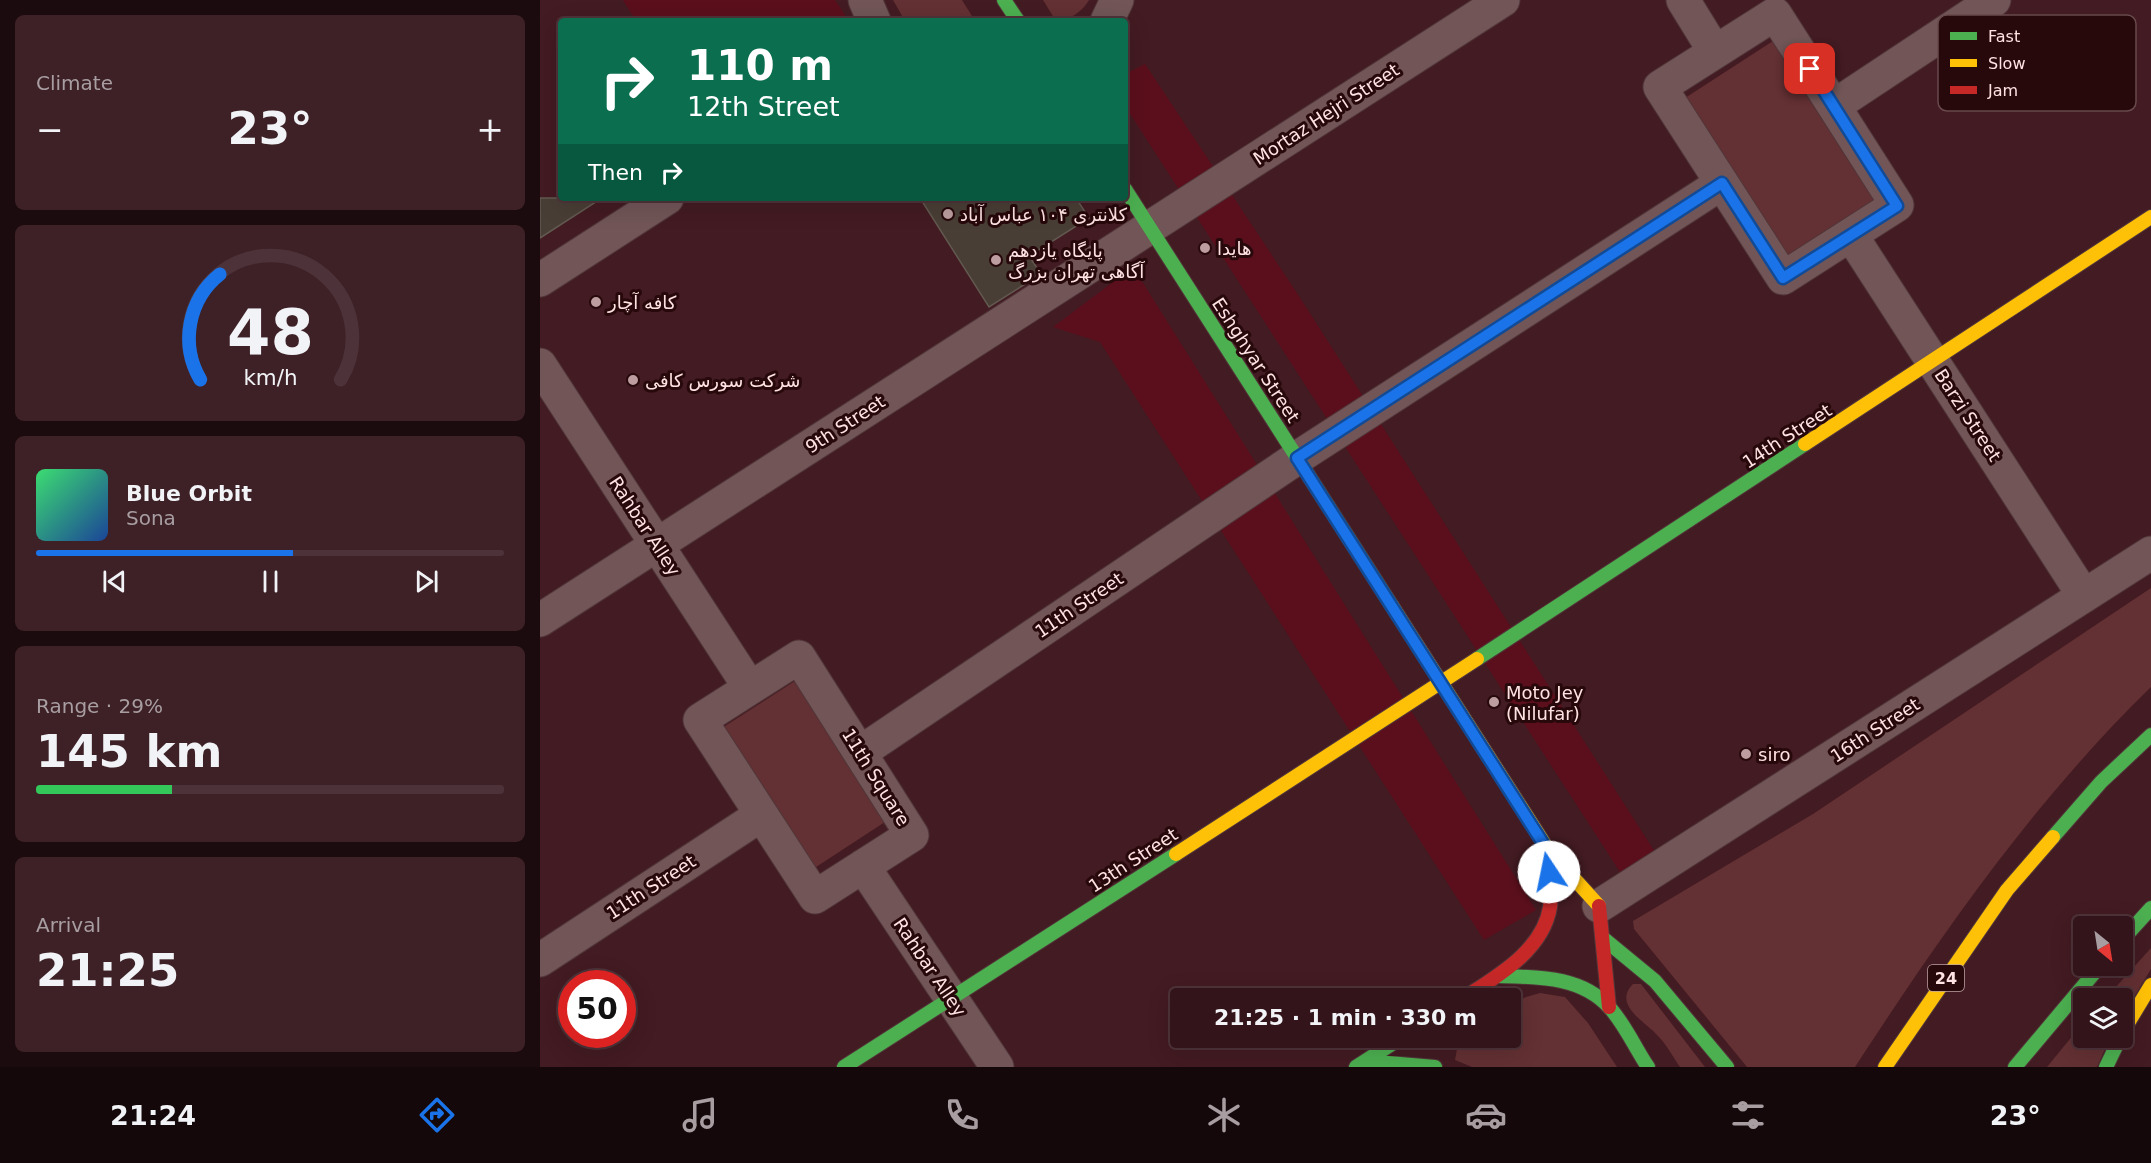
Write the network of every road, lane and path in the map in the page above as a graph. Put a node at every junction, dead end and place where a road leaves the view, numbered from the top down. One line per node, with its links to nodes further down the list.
1 (865, 0): 8 (street)
2 (1004, 0): 9 (main road)
3 (1117, 0): 10 (street)
4 (1503, 0): 18 (street, Mortaz Hejri Street)
5 (1683, 0): 12 (street)
6 (1994, 0): 7 (street)
7 (1971, 15)
8 (873, 18)
9 (1016, 18)
10 (1108, 18)
11 (1938, 37): 13 (street)
12 (1715, 52): 13 (street); 14 (street)
13 (1834, 106): 19 (street)
14 (1722, 183): 19 (street); 23 (street, 11th Street)
15 (1128, 194): 18 (main road, Eshghyar Street)
16 (662, 201): 20 (street)
17 (2151, 217): 21 (main road, 14th Street)
18 (1149, 228): 23 (main road, Eshghyar Street); 24 (street, 9th Street)
19 (1851, 235): 21 (street, Barzi Street)
20 (540, 280)
21 (1933, 362): 26 (street, Barzi Street); 28 (main road, 14th Street)
22 (540, 364): 24 (street, Rahbar Alley)
23 (1297, 458): 28 (main road, Eshghyar Street); 31 (street, 11th Street)
24 (657, 545): 27 (street, 9th Street); 29 (street, Rahbar Alley)
25 (2151, 553): 26 (street, 16th Street)
26 (2084, 596): 35 (street, 16th Street)
27 (540, 620)
28 (1441, 683): 33 (main road, Eshghyar Street); 44 (main road, 13th Street)
29 (750, 688): 31 (street, 11th Square); 32 (street, 11th Square)
30 (2151, 735): 55 (main road, 24)
31 (861, 752): 34 (street, 11th Square)
32 (761, 815): 34 (street, 11th Square); 39 (street, 11th Street)
33 (1548, 851): 35 (main road, Eshghyar Street); 40 (main road)
34 (863, 866): 44 (street, Rahbar Alley)
35 (1599, 906): 38 (main road)
36 (2151, 908): 37 (main road)
37 (2133, 928)
38 (1604, 939): 45 (main road); 54 (main road)
39 (540, 960)
40 (1497, 976): 43 (main road); 45 (main road)
41 (2091, 976): 56 (main road)
42 (2151, 985): 46 (main road)
43 (1479, 988)
44 (951, 998): 51 (main road, 13th Street); 52 (street, Rahbar Alley)
45 (1609, 1007): 50 (main road)
46 (2133, 1015)
47 (1386, 1048): 49 (main road)
48 (2115, 1048): 57 (main road)
49 (1361, 1064): 53 (main road)
50 (1645, 1065)
51 (844, 1067)
52 (997, 1067)
53 (1435, 1067)
54 (1727, 1067)
55 (1886, 1067)
56 (2015, 1067)
57 (2106, 1067)

